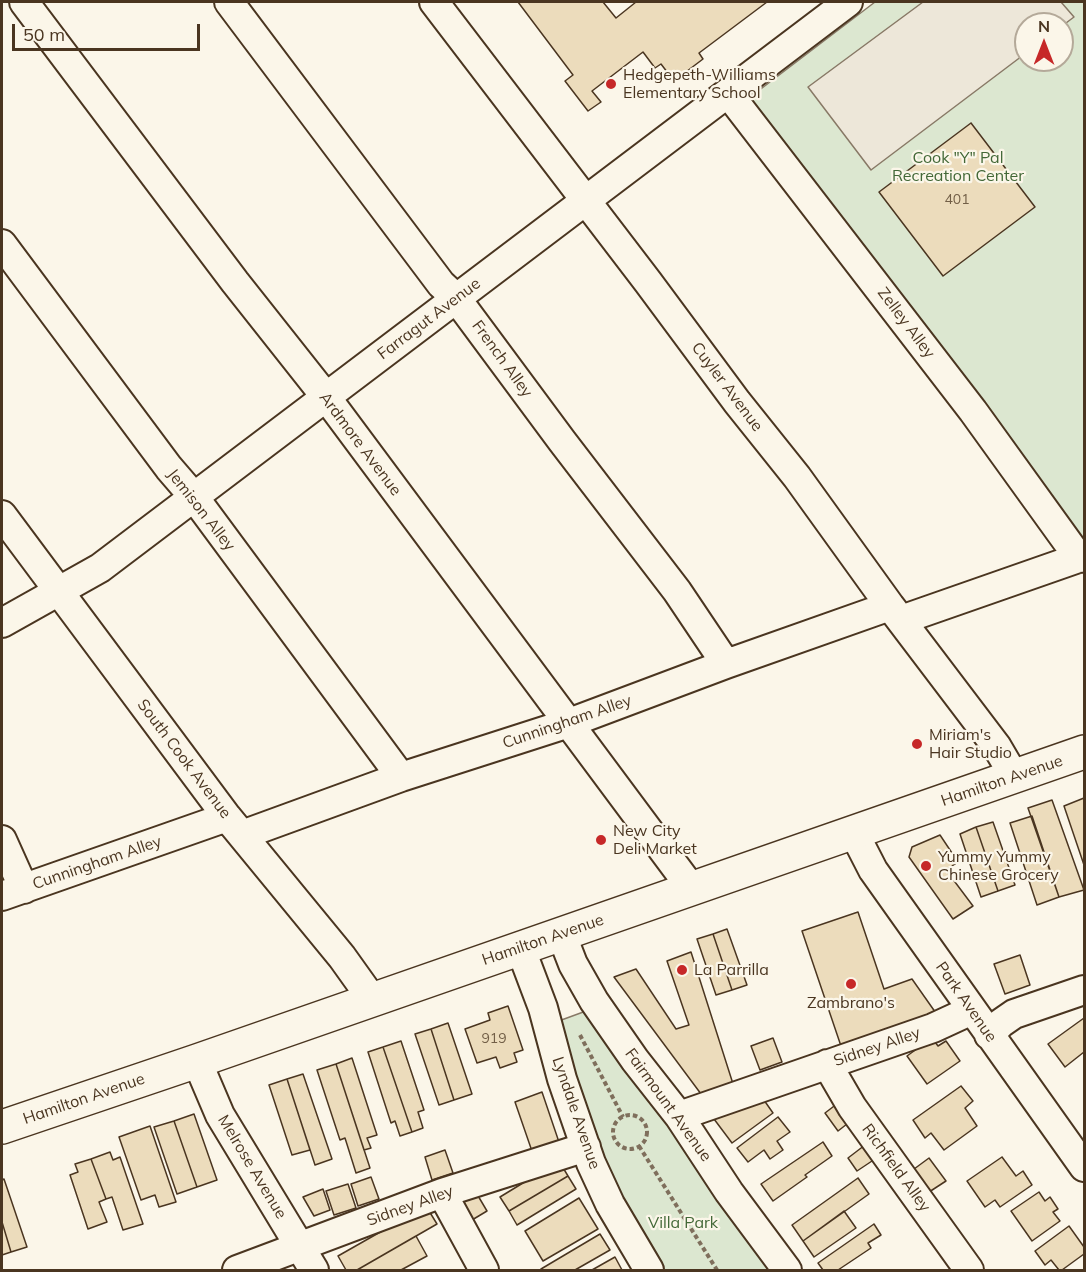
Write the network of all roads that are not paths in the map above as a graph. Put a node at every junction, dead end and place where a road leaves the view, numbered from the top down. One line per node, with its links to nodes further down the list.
1 (24, 2): 9 (street, Ardmore Avenue)
2 (229, 2): 8 (street, French Alley)
3 (434, 2): 6 (street, Cuyler Avenue)
4 (848, 2): 5 (street, Farragut Avenue)
5 (728, 93): 6 (street, Farragut Avenue); 12 (street, Zelley Alley)
6 (586, 200): 8 (street, Farragut Avenue); 14 (street, Cuyler Avenue)
7 (2, 244): 10 (street, Jemison Alley)
8 (456, 298): 9 (street, Farragut Avenue); 16 (street, French Alley)
9 (326, 397): 10 (street, Farragut Avenue); 17 (street, Ardmore Avenue)
10 (194, 497): 13 (street, Farragut Avenue); 20 (street, Jemison Alley)
11 (2, 515): 13 (street, South Cook Avenue)
12 (1082, 557): 14 (street, Cunningham Alley)
13 (58, 590): 15 (street, Farragut Avenue); 21 (street, South Cook Avenue)
14 (895, 613): 16 (street, Cunningham Alley); 19 (street, Cuyler Avenue)
15 (2, 623)
16 (726, 664): 17 (street, Cunningham Alley)
17 (569, 723): 20 (street, Cunningham Alley); 24 (street, Ardmore Avenue)
18 (1084, 752): 19 (main road, Hamilton Avenue)
19 (1014, 776): 22 (main road, Hamilton Avenue)
20 (401, 777): 21 (street, Cunningham Alley)
21 (234, 826): 25 (street, Cunningham Alley); 29 (street, South Cook Avenue)
22 (854, 833): 24 (main road, Hamilton Avenue); 30 (street, Park Avenue)
23 (2, 840): 25 (street)
24 (693, 889): 26 (main road, Hamilton Avenue)
25 (13, 893)
26 (561, 933): 27 (main road, Hamilton Avenue); 34 (street, Fairmount Avenue)
27 (520, 947): 29 (main road, Hamilton Avenue); 36 (street, Lyndale Avenue)
28 (1084, 990): 31 (street)
29 (372, 999): 32 (main road, Hamilton Avenue)
30 (972, 1010): 31 (street, Park Avenue); 33 (street, Sidney Alley)
31 (989, 1035): 37 (street, Park Avenue)
32 (197, 1061): 35 (main road, Hamilton Avenue); 39 (street, Melrose Avenue)
33 (827, 1064): 34 (street, Sidney Alley); 44 (street, Richfield Alley)
34 (679, 1116): 43 (street, Fairmount Avenue)
35 (2, 1126)
36 (586, 1147): 38 (street, Sidney Alley); 42 (street, Lyndale Avenue)
37 (1084, 1167)
38 (442, 1193): 39 (street, Sidney Alley); 41 (street)
39 (307, 1259): 40 (street, Sidney Alley)
40 (237, 1270)
41 (484, 1270)
42 (649, 1270)
43 (787, 1270)
44 (969, 1270)

